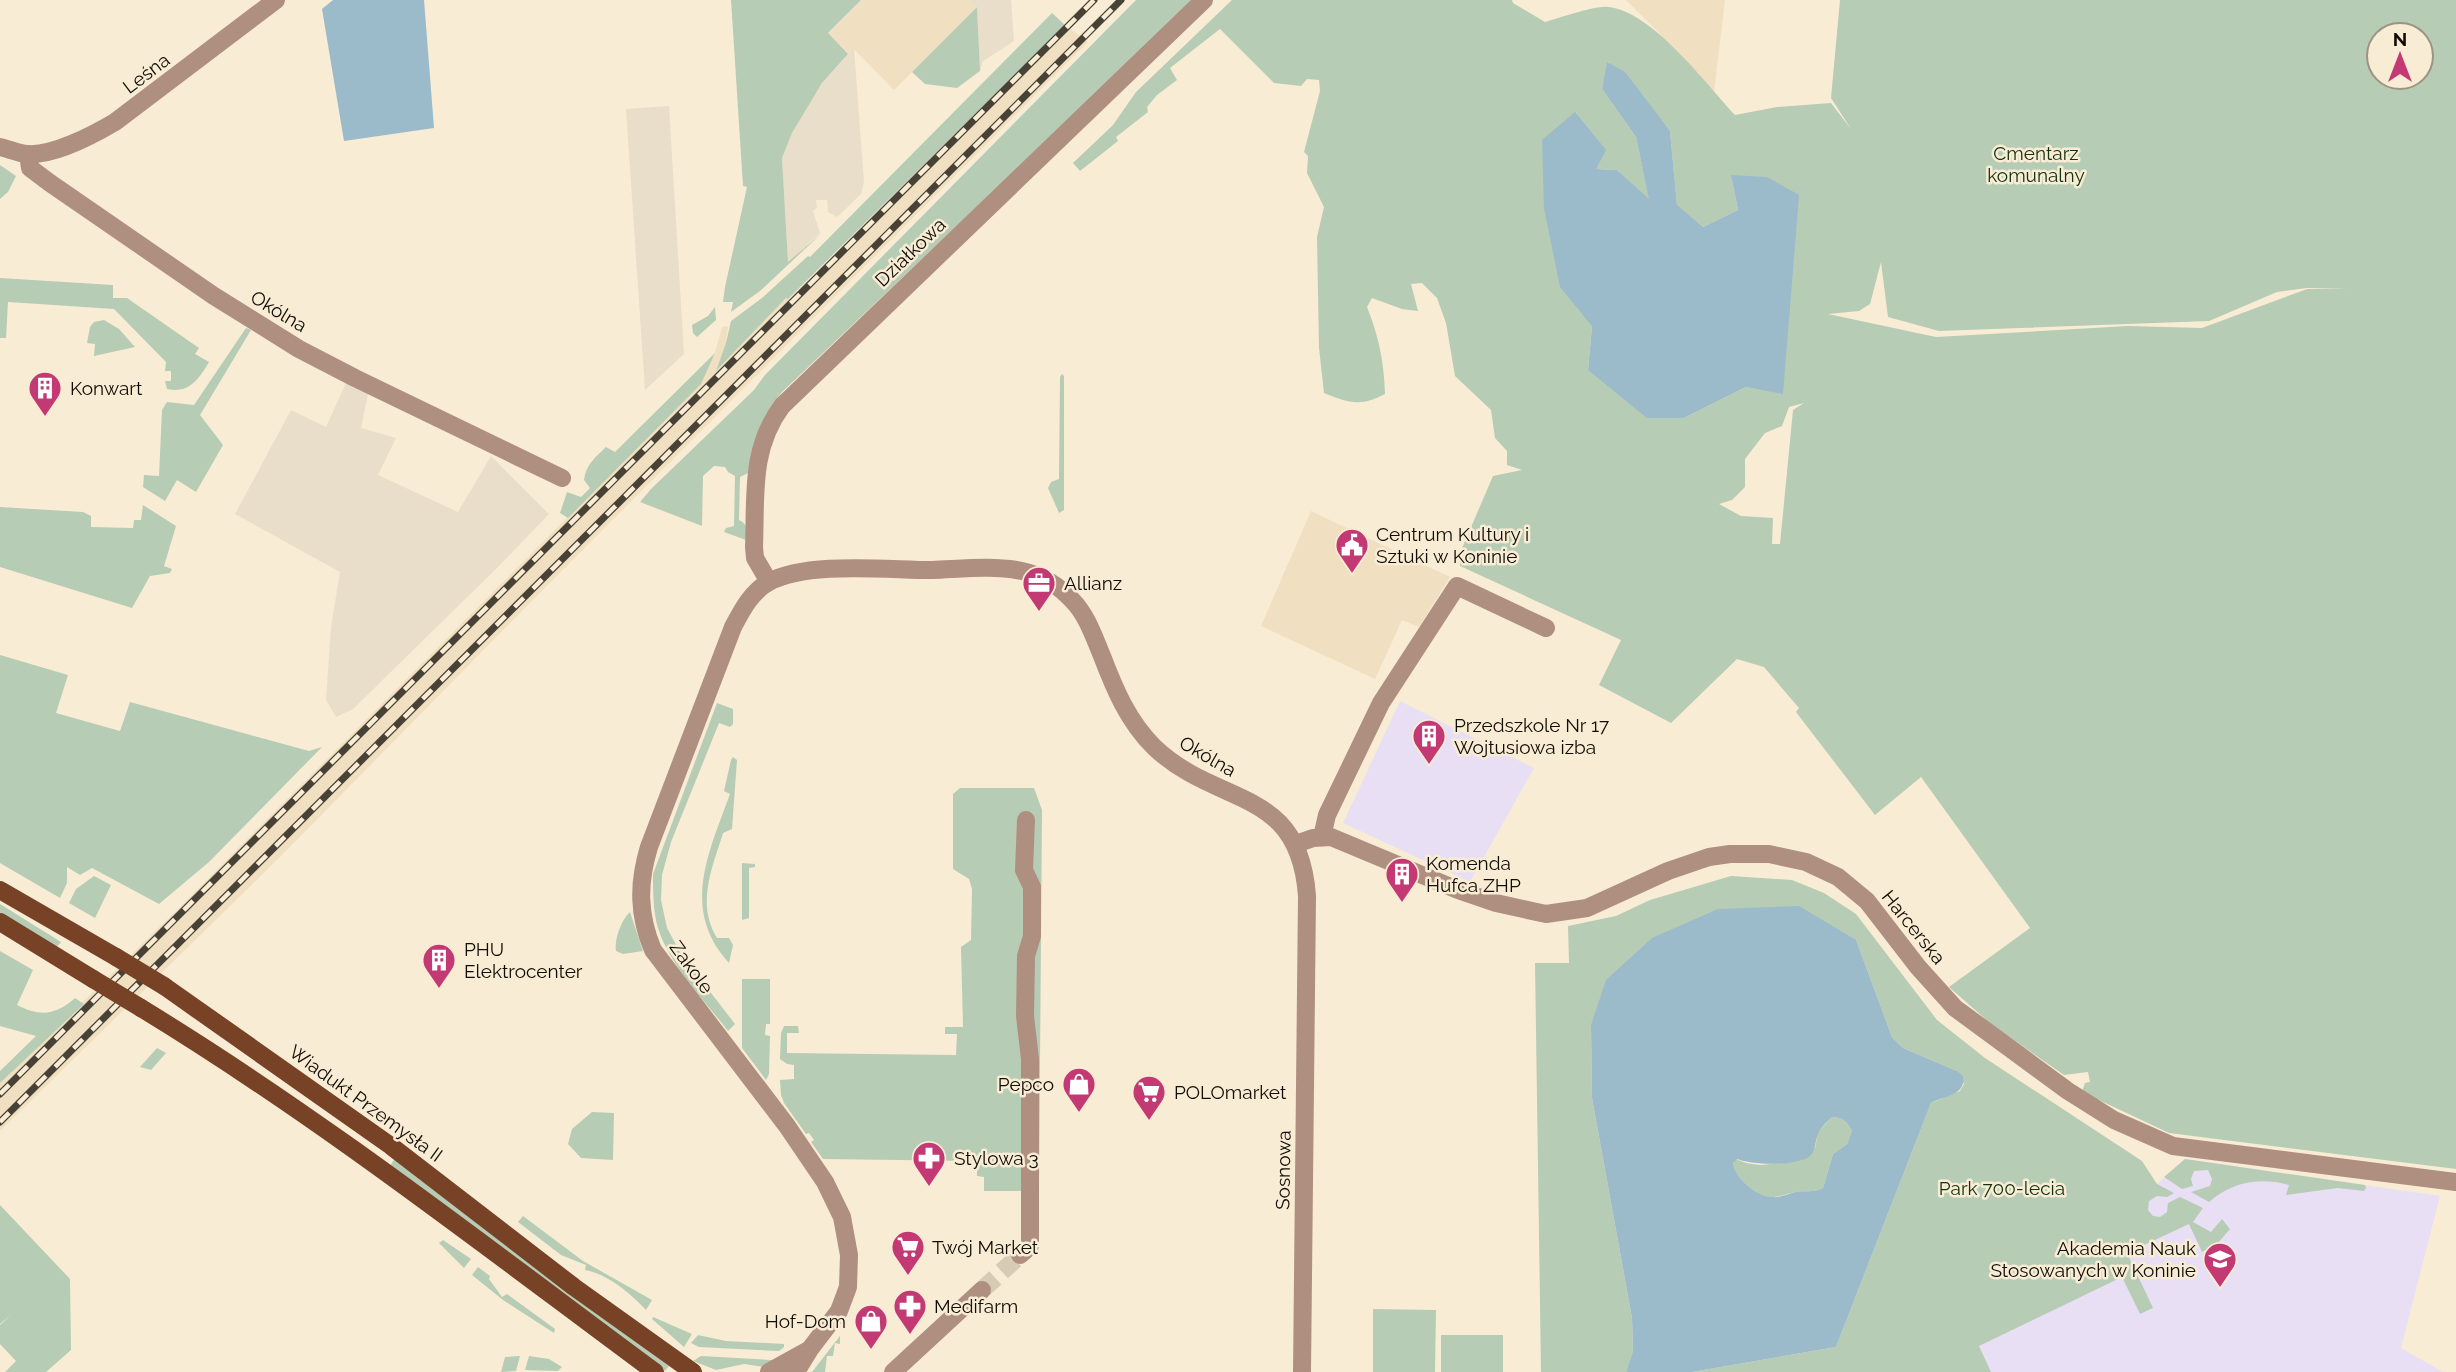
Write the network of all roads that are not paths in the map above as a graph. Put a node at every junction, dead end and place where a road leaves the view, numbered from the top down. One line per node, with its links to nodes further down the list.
1 (276, 0): 4 (street, Leśna)
2 (1204, 0): 6 (street, Działkowa)
3 (0, 147): 4 (street)
4 (28, 154): 5 (street, Okólna)
5 (562, 478)
6 (769, 582): 10 (street, Okólna); 16 (street, Zakole)
7 (1546, 628): 9 (street)
8 (1026, 820): 14 (street)
9 (1322, 837): 10 (street); 13 (street, Harcerska)
10 (1296, 844): 22 (street, Sosnowa)
11 (0, 890): 18 (main road, Wiadukt Przemysła II, bridge)
12 (0, 922): 17 (main road, bridge)
13 (2456, 1182)
14 (1020, 1255)
15 (982, 1290): 21 (street)
16 (810, 1349): 19 (street, Zakole); 20 (street, Zakole)
17 (655, 1372)
18 (693, 1372)
19 (769, 1372)
20 (796, 1372)
21 (893, 1372)
22 (1303, 1372)

